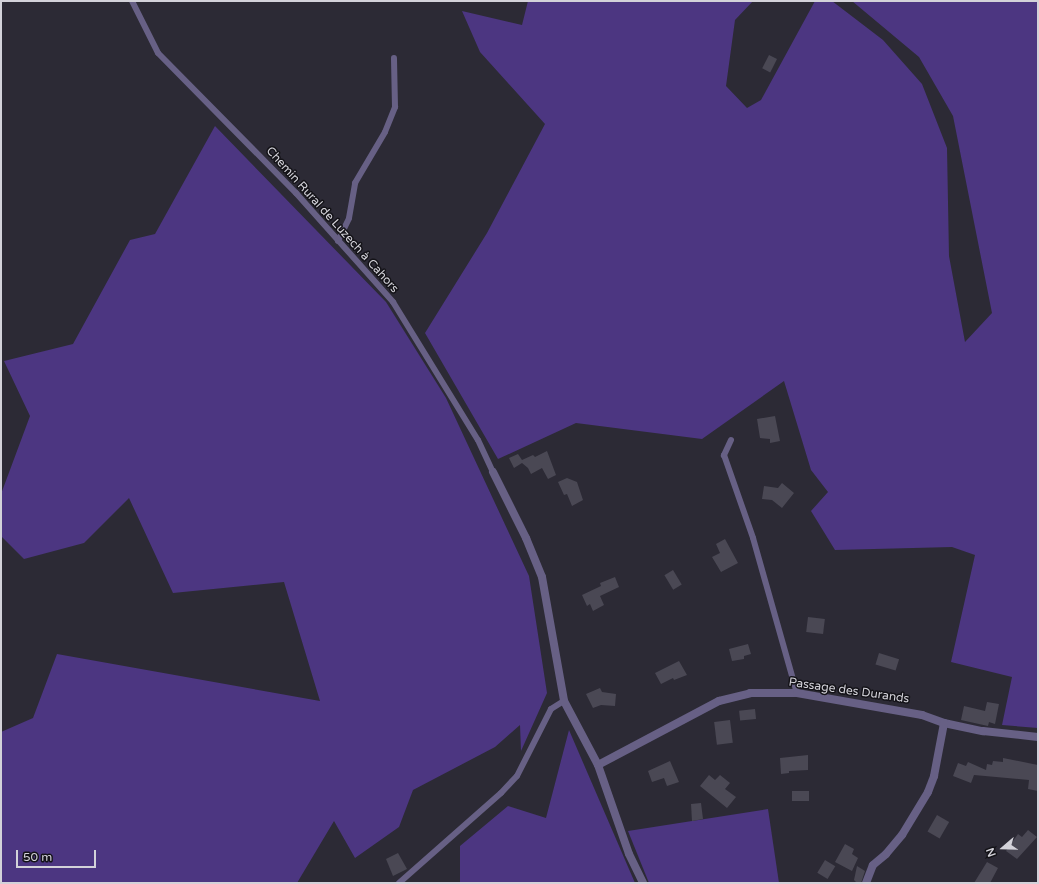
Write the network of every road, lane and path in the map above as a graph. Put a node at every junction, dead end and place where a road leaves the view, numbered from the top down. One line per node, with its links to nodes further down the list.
1 (132, 1): 3 (lane, Chemin Rural de Luzech à Cahors)
2 (394, 58): 3 (lane)
3 (338, 241): 5 (lane, Chemin Rural de Luzech à Cahors)
4 (731, 440): 6 (lane)
5 (493, 472): 7 (street)
6 (797, 693): 8 (street, Passage des Durands); 10 (street, Passage des Durands)
7 (564, 702): 10 (street); 11 (lane)
8 (944, 723): 9 (street, Passage des Durands); 13 (street)
9 (1038, 737)
10 (598, 765): 12 (street)
11 (399, 883)
12 (643, 883)
13 (866, 883)

